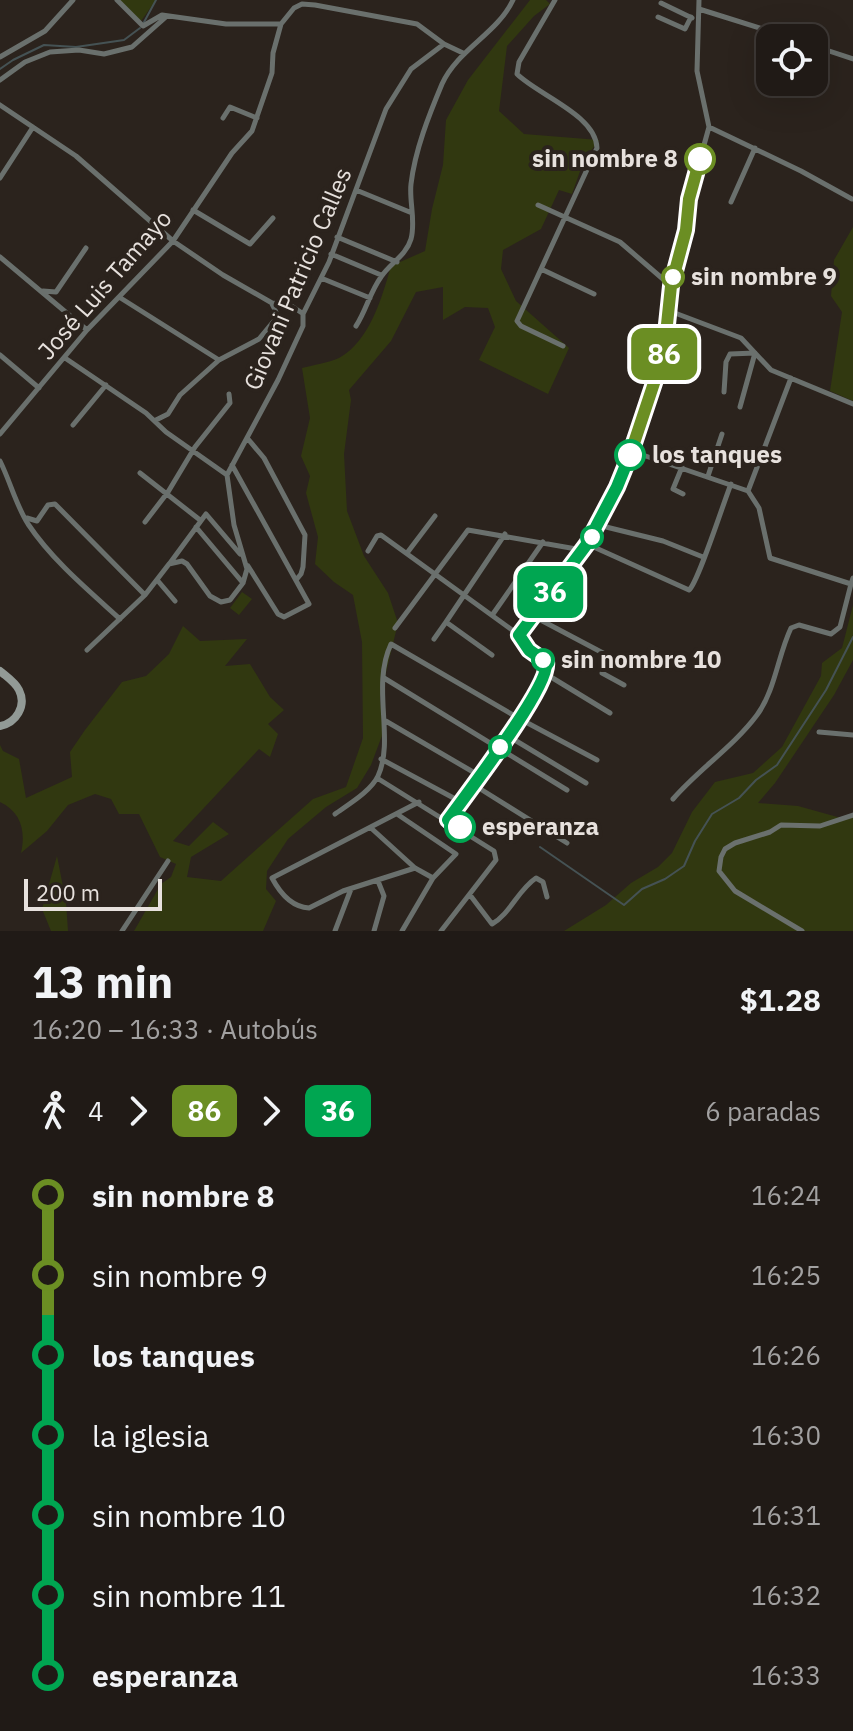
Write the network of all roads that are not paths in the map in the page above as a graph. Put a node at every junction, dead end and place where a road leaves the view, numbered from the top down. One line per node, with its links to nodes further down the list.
1 (73, 0): 17 (street)
2 (117, 0): 8 (street)
3 (513, 0): 16 (street)
4 (555, 0): 34 (street)
5 (699, 0): 7 (street)
6 (661, 3): 10 (street)
7 (699, 9): 11 (street); 13 (street)
8 (168, 16): 12 (street); 19 (street)
9 (658, 17): 10 (street)
10 (691, 17): 11 (street)
11 (698, 21): 24 (street)
12 (281, 24): 14 (street); 22 (street, José Luis Tamayo)
13 (756, 27)
14 (444, 44): 16 (street); 27 (street, Giovani Patricio Calles)
15 (828, 51): 18 (street)
16 (463, 53): 32 (street)
17 (0, 57)
18 (853, 59)
19 (0, 80)
20 (0, 105): 23 (street)
21 (223, 118): 22 (street)
22 (257, 118): 31 (street, José Luis Tamayo)
23 (33, 127): 26 (street); 36 (street)
24 (709, 127): 25 (street); 44 (street)
25 (755, 148): 28 (street); 29 (street)
26 (0, 178)
27 (356, 190): 32 (street); 35 (street, Giovani Patricio Calles)
28 (852, 199)
29 (731, 202)
30 (538, 205): 34 (street)
31 (193, 210): 33 (street); 36 (street, José Luis Tamayo)
32 (412, 213): 40 (street)
33 (273, 218)
34 (563, 218): 41 (street); 44 (street)
35 (337, 237): 38 (street, Giovani Patricio Calles); 40 (street)
36 (173, 241): 47 (street, José Luis Tamayo); 49 (street)
37 (86, 248): 45 (street)
38 (331, 254): 42 (street); 43 (street, Giovani Patricio Calles)
39 (0, 257): 45 (street)
40 (397, 262): 42 (street)
41 (541, 269): 46 (street); 56 (street)
42 (381, 275): 48 (street)
43 (321, 278): 48 (street); 52 (street, Giovani Patricio Calles)
44 (671, 286): 51 (street)
45 (42, 291): 55 (street)
46 (594, 294)
47 (119, 297): 55 (street, José Luis Tamayo); 60 (street)
48 (370, 298): 54 (street)
49 (272, 303): 50 (street); 53 (street)
50 (286, 304): 52 (street); 53 (street)
51 (667, 310): 57 (street); 74 (street)
52 (303, 314): 72 (street, Giovani Patricio Calles)
53 (278, 316): 60 (street)
54 (356, 326)
55 (87, 330): 59 (street, José Luis Tamayo)
56 (563, 346)
57 (755, 353): 61 (street); 64 (street); 67 (street)
58 (0, 355): 63 (street)
59 (65, 358): 62 (street); 63 (street, José Luis Tamayo)
60 (219, 360): 68 (street)
61 (791, 378): 66 (street); 82 (street)
62 (106, 385): 68 (street); 69 (street)
63 (39, 388): 70 (street, José Luis Tamayo)
64 (724, 392)
65 (229, 394): 73 (street)
66 (853, 404)
67 (740, 407)
68 (156, 420): 73 (street)
69 (73, 425)
70 (0, 434)
71 (722, 434): 80 (street)
72 (248, 439): 76 (street, Giovani Patricio Calles); 100 (street)
73 (194, 450): 79 (street); 83 (street)
74 (631, 451): 77 (street); 89 (street)
75 (0, 461): 85 (street)
76 (232, 465): 79 (street, Giovani Patricio Calles); 100 (street)
77 (682, 467): 80 (street); 84 (street)
78 (140, 473): 83 (street)
79 (227, 475): 96 (street)
80 (708, 476): 81 (street)
81 (731, 484): 82 (street); 97 (street)
82 (748, 491): 102 (street)
83 (168, 492): 87 (street); 88 (street)
84 (683, 494)
85 (22, 514): 104 (street); 109 (street)
86 (435, 516): 95 (street)
87 (200, 520): 90 (street); 96 (street)
88 (145, 522)
89 (598, 525): 93 (street); 97 (street)
90 (196, 527): 98 (street); 103 (street)
91 (505, 534): 92 (street); 99 (street); 105 (street)
92 (543, 542): 93 (street); 107 (street)
93 (585, 547): 97 (street); 108 (street)
94 (368, 551): 95 (street)
95 (407, 553): 99 (street)
96 (242, 556): 100 (street); 103 (street)
97 (703, 557)
98 (169, 564): 101 (street); 103 (street)
99 (434, 574): 105 (street); 111 (street)
100 (296, 580)
101 (158, 581): 104 (street); 106 (street)
102 (852, 581): 135 (street)
103 (243, 583)
104 (145, 595): 109 (street)
105 (465, 595): 107 (street); 110 (street)
106 (175, 601)
107 (493, 614): 112 (street)
108 (533, 616): 112 (street); 119 (street)
109 (120, 619): 114 (street)
110 (446, 623): 113 (street); 115 (street)
111 (395, 628)
112 (519, 635): 117 (street)
113 (434, 639)
114 (87, 650)
115 (492, 655)
116 (0, 671): 123 (street)
117 (546, 674): 120 (street); 121 (street)
118 (384, 678): 121 (street); 122 (street); 127 (street)
119 (624, 685)
120 (610, 713)
121 (520, 719): 126 (street); 129 (street)
122 (383, 720): 128 (street); 130 (street)
123 (0, 726)
124 (819, 732): 125 (street)
125 (853, 735)
126 (508, 736): 127 (street); 132 (street)
127 (500, 747): 130 (street); 134 (street)
128 (381, 759): 131 (street); 137 (street)
129 (597, 760)
130 (480, 776): 133 (street)
131 (377, 778): 136 (street); 139 (street)
132 (586, 783)
133 (474, 785): 137 (street); 143 (street)
134 (567, 790)
135 (673, 799)
136 (419, 802): 138 (street); 141 (street)
137 (461, 802): 141 (street)
138 (396, 813): 142 (street); 146 (street)
139 (335, 814)
140 (853, 815): 156 (street)
141 (448, 820): 149 (street)
142 (371, 828): 145 (street); 148 (street)
143 (567, 843)
144 (168, 861): 151 (street)
145 (415, 868): 146 (street); 147 (street)
146 (433, 878): 154 (street)
147 (378, 881): 148 (street); 153 (street)
148 (352, 888): 152 (street)
149 (470, 895): 150 (street); 155 (street)
150 (547, 897)
151 (122, 931)
152 (335, 931)
153 (374, 931)
154 (402, 931)
155 (441, 931)
156 (802, 931)

